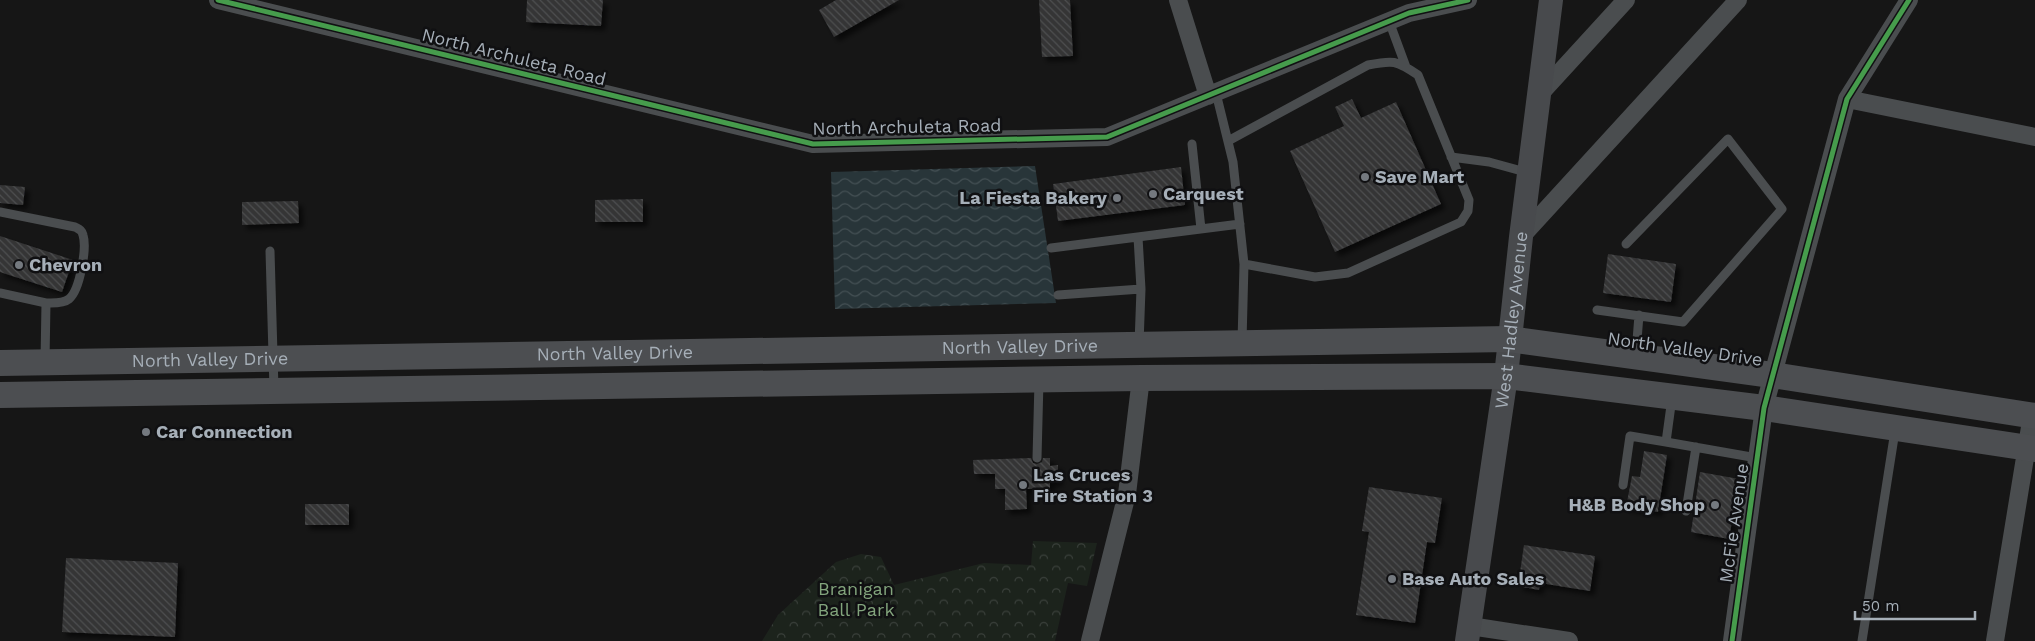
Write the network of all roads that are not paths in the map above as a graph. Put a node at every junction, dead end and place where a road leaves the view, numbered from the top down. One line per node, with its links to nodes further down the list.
1 (218, 0): 9 (street, North Archuleta Road)
2 (1178, 0): 12 (street)
3 (1468, 0): 10 (street, North Archuleta Road)
4 (1543, 0): 5 (street)
5 (1551, 0): 13 (street, West Hadley Avenue)
6 (1626, 0): 13 (street)
7 (1738, 0): 24 (street)
8 (1909, 0): 14 (street, McFie Avenue)
9 (290, 9): 12 (street, North Archuleta Road)
10 (1389, 21): 11 (lane); 12 (street, North Archuleta Road)
11 (1406, 67): 16 (lane); 18 (lane)
12 (1212, 94): 16 (lane)
13 (1539, 96): 19 (street, West Hadley Avenue)
14 (1846, 99): 15 (street); 42 (street, McFie Avenue)
15 (2035, 137)
16 (1228, 141): 21 (lane)
17 (1192, 144): 22 (lane)
18 (1451, 157): 19 (lane); 28 (lane)
19 (1529, 173): 24 (street, West Hadley Avenue)
20 (0, 212): 32 (lane)
21 (1240, 224): 22 (lane); 28 (lane)
22 (1201, 229): 23 (lane)
23 (1138, 237): 26 (lane); 29 (lane)
24 (1521, 237): 35 (street, West Hadley Avenue)
25 (1626, 244): 34 (lane)
26 (1051, 248)
27 (270, 250): 39 (lane)
28 (1244, 264): 36 (lane)
29 (1140, 289): 31 (lane); 37 (lane)
30 (0, 293): 32 (lane)
31 (1058, 295)
32 (46, 303): 40 (lane)
33 (1597, 310): 34 (lane)
34 (1638, 315): 38 (lane)
35 (1509, 339): 36 (main road, North Valley Drive); 38 (main road, North Valley Drive); 43 (street, West Hadley Avenue)
36 (1242, 343): 37 (main road, North Valley Drive)
37 (1139, 345): 39 (main road, North Valley Drive)
38 (1635, 356): 42 (main road, North Valley Drive)
39 (273, 358): 40 (main road, North Valley Drive); 46 (lane)
40 (45, 362): 41 (main road, North Valley Drive)
41 (0, 363)
42 (1772, 375): 49 (street, McFie Avenue); 50 (main road, North Valley Drive)
43 (1506, 376): 44 (main road, North Valley Drive); 48 (main road, North Valley Drive); 59 (street, West Hadley Avenue)
44 (1141, 378): 45 (main road, North Valley Drive); 60 (street)
45 (1039, 380): 46 (main road, North Valley Drive); 55 (lane)
46 (274, 391): 47 (main road, North Valley Drive)
47 (0, 395)
48 (1672, 397): 49 (main road, North Valley Drive); 52 (lane)
49 (1764, 408): 51 (main road, North Valley Drive); 56 (street, McFie Avenue)
50 (2034, 415): 54 (street)
51 (1896, 428): 54 (main road, North Valley Drive); 63 (lane)
52 (1666, 442): 53 (lane); 57 (lane)
53 (1696, 447): 56 (lane); 58 (lane)
54 (2031, 448): 64 (street)
55 (1037, 458)
56 (1757, 458): 62 (street, McFie Avenue)
57 (1622, 485)
58 (1686, 511)
59 (1468, 633): 61 (street)
60 (1090, 641)
61 (1568, 641)
62 (1732, 641)
63 (1862, 641)
64 (1995, 641)

